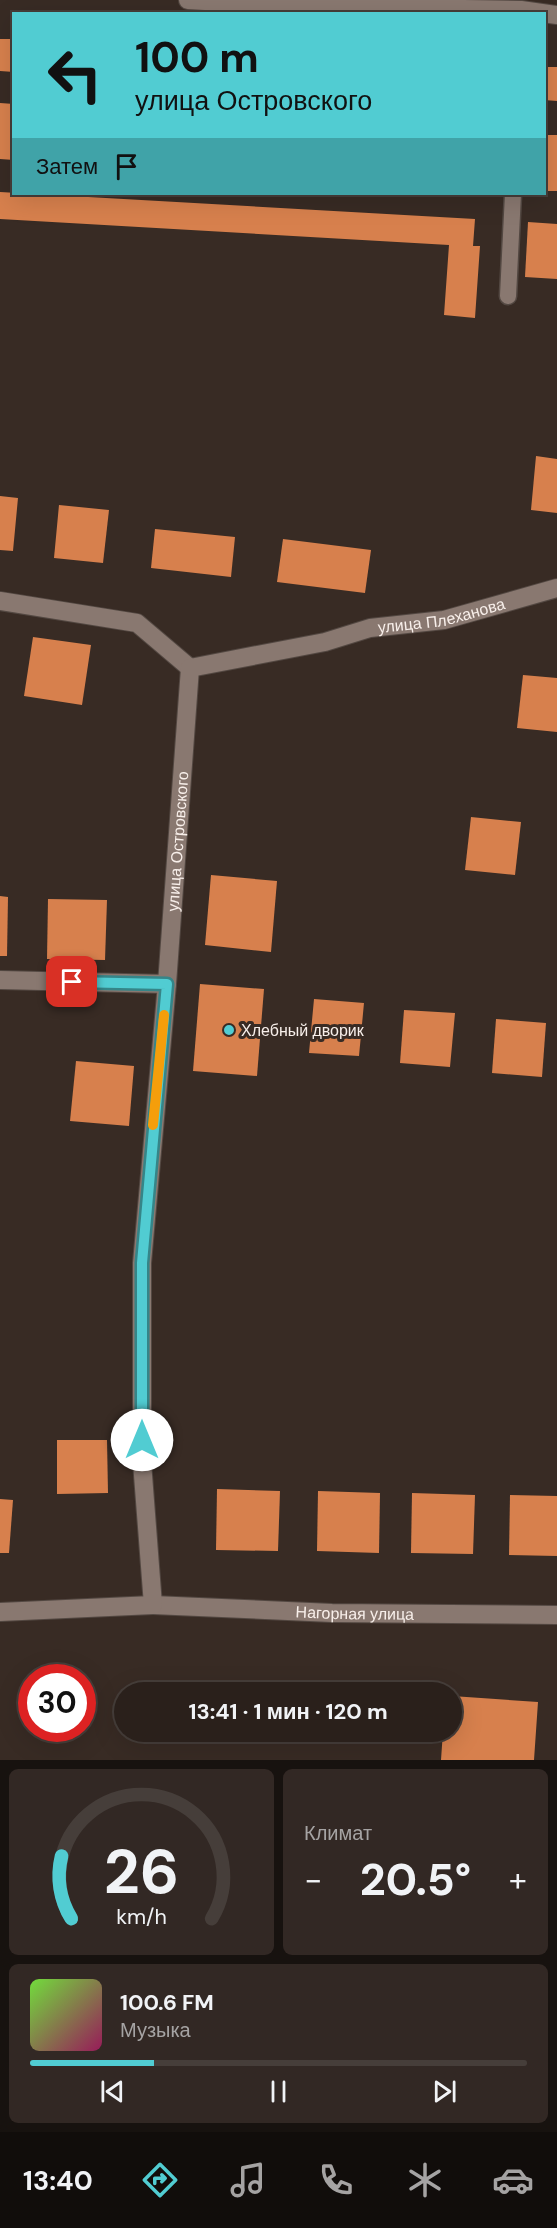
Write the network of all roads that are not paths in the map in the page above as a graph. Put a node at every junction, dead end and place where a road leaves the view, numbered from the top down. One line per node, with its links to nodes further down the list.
1 (189, 0): 2 (street)
2 (521, 8): 3 (street)
3 (542, 12)
4 (513, 195): 5 (lane)
5 (508, 296)
6 (557, 588): 8 (street, улица Плеханова)
7 (0, 601): 8 (street)
8 (190, 668): 10 (street, улица Островского)
9 (0, 980): 10 (street)
10 (167, 984): 11 (street)
11 (153, 1605): 12 (street, Нагорная улица); 13 (street, Нагорная улица)
12 (0, 1612)
13 (557, 1615)

